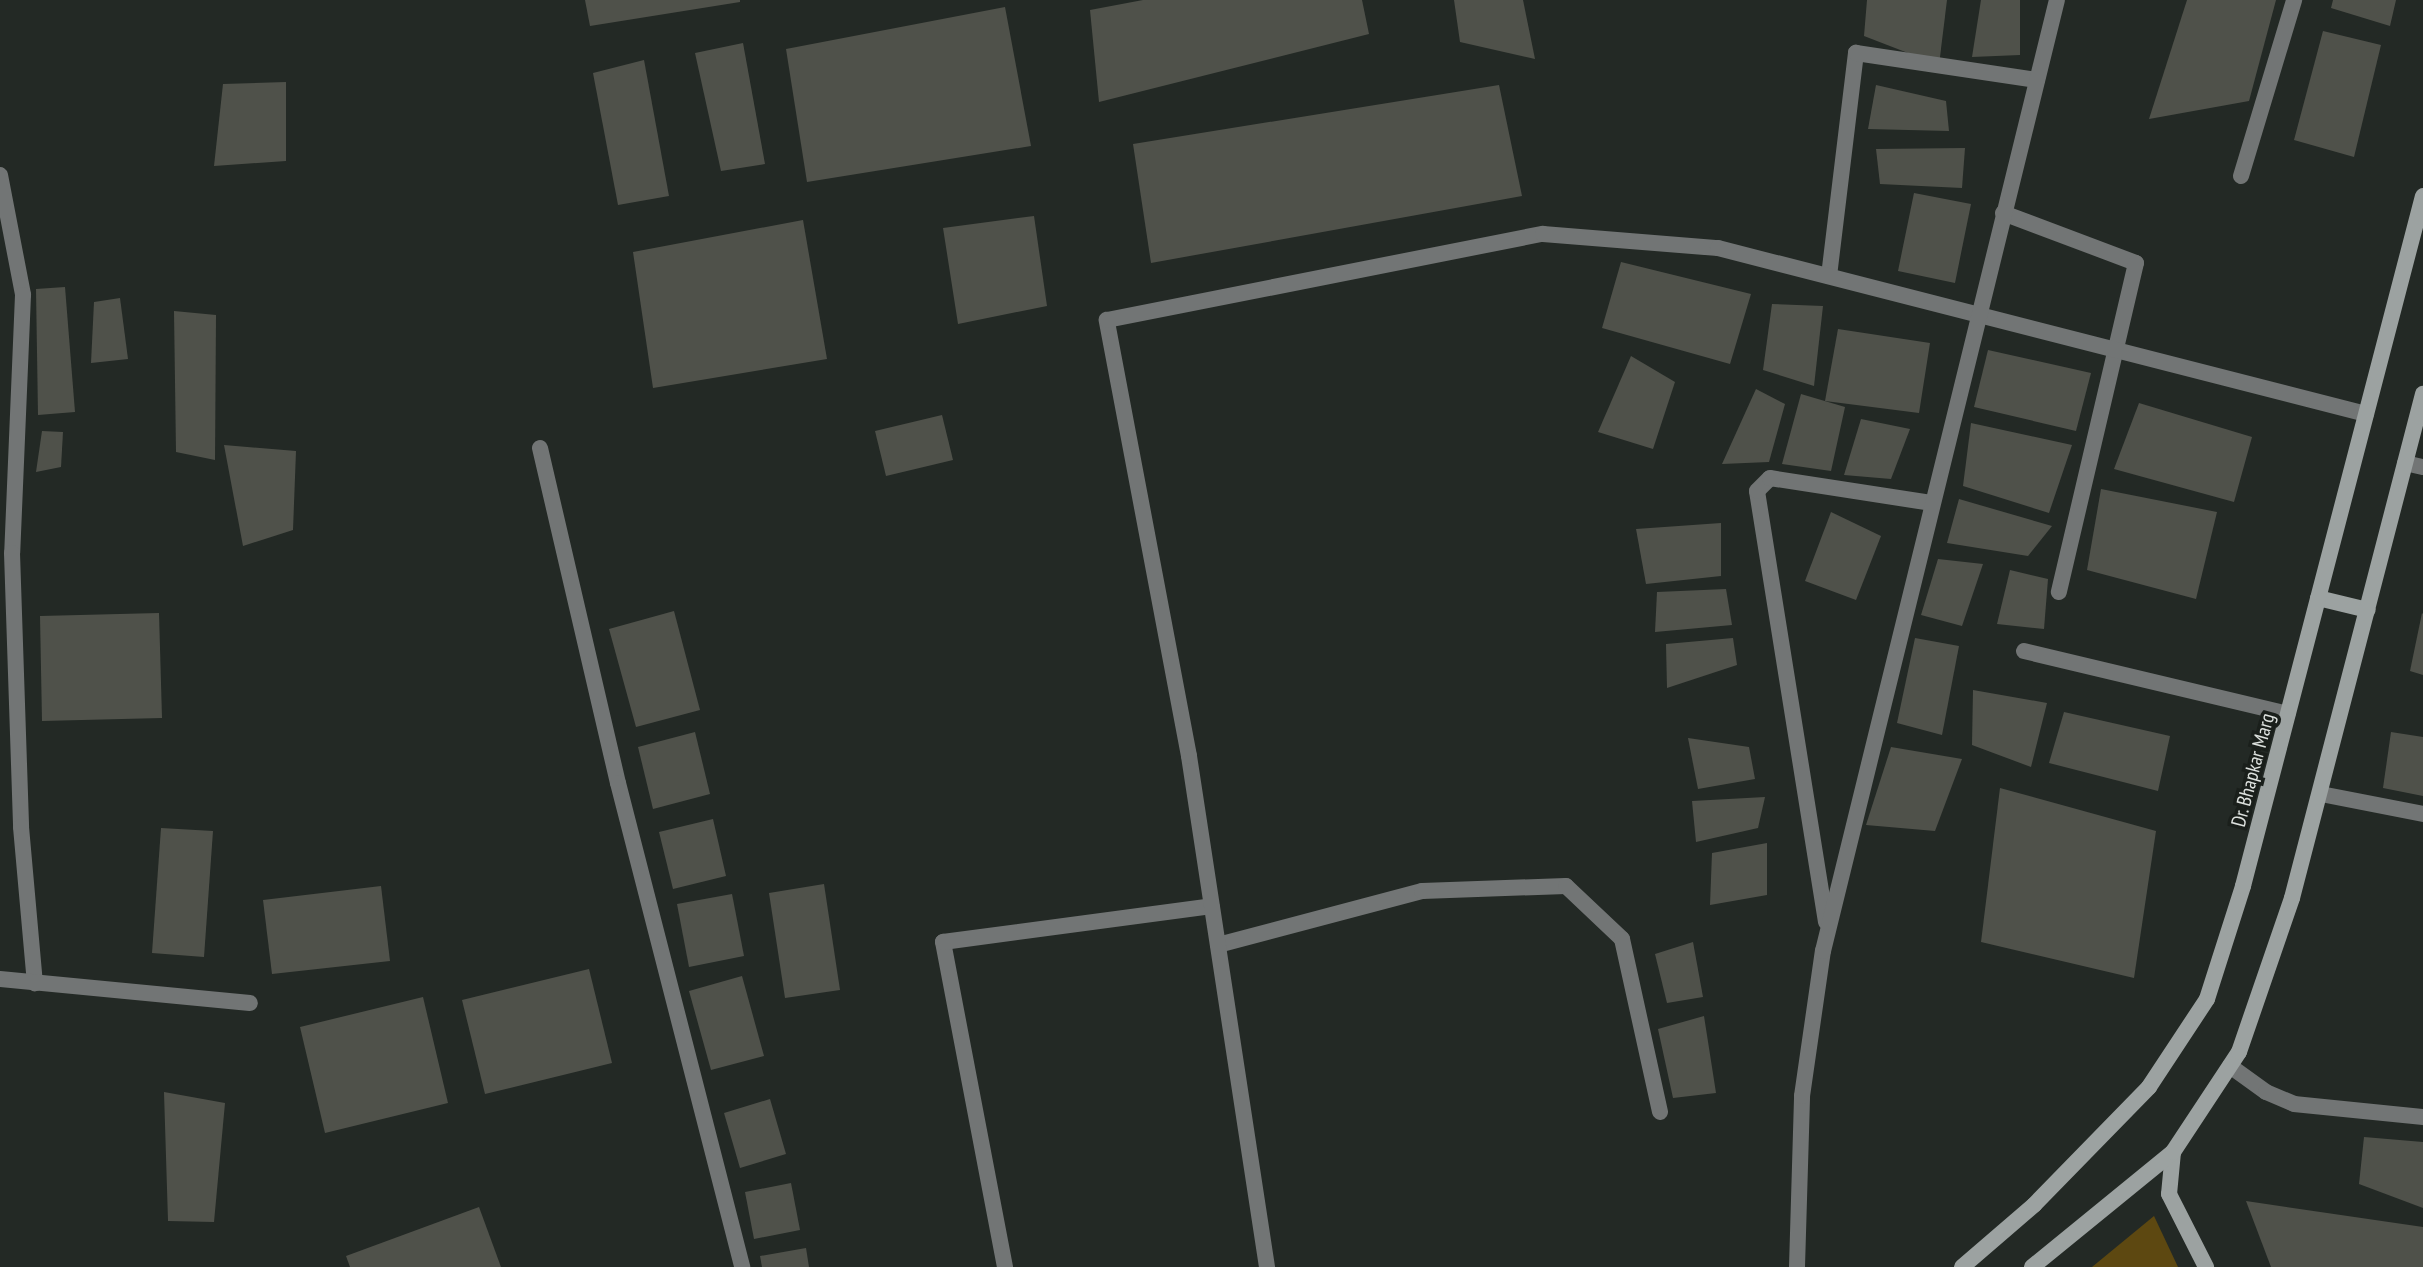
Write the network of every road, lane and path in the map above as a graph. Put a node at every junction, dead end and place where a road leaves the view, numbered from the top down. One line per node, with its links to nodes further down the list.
1 (2057, 0): 3 (street)
2 (2294, 0): 5 (street)
3 (2037, 80): 7 (street); 8 (street)
4 (0, 175): 28 (street)
5 (2241, 176)
6 (2423, 196): 12 (main road, Dr. Bhapkar Marg)
7 (2003, 213): 9 (street); 10 (street)
8 (1829, 276): 9 (street); 24 (street)
9 (1977, 314): 10 (street); 16 (street)
10 (2117, 350): 12 (street); 17 (street)
11 (2423, 394): 14 (main road)
12 (2366, 414): 18 (main road, Dr. Bhapkar Marg)
13 (540, 448): 34 (street)
14 (2405, 463): 15 (street); 19 (main road)
15 (2423, 467)
16 (1931, 503): 25 (street); 25 (street)
17 (2059, 592)
18 (2318, 598): 19 (main road); 21 (main road, Dr. Bhapkar Marg)
19 (2368, 610): 22 (main road)
20 (2024, 651): 21 (street)
21 (2288, 714): 38 (main road, Dr. Bhapkar Marg)
22 (2321, 794): 23 (street); 30 (main road)
23 (2423, 814)
24 (1212, 906): 26 (street); 35 (street)
25 (1827, 932): 37 (street)
26 (1218, 945): 31 (street); 36 (street)
27 (0, 979): 28 (street)
28 (35, 983): 29 (street)
29 (250, 1003)
30 (2230, 1066): 32 (street); 33 (main road)
31 (1660, 1112)
32 (2423, 1117)
33 (2173, 1152): 39 (main road); 40 (main road)
34 (742, 1267)
35 (1005, 1267)
36 (1267, 1267)
37 (1797, 1267)
38 (1962, 1267)
39 (2032, 1267)
40 (2206, 1267)

